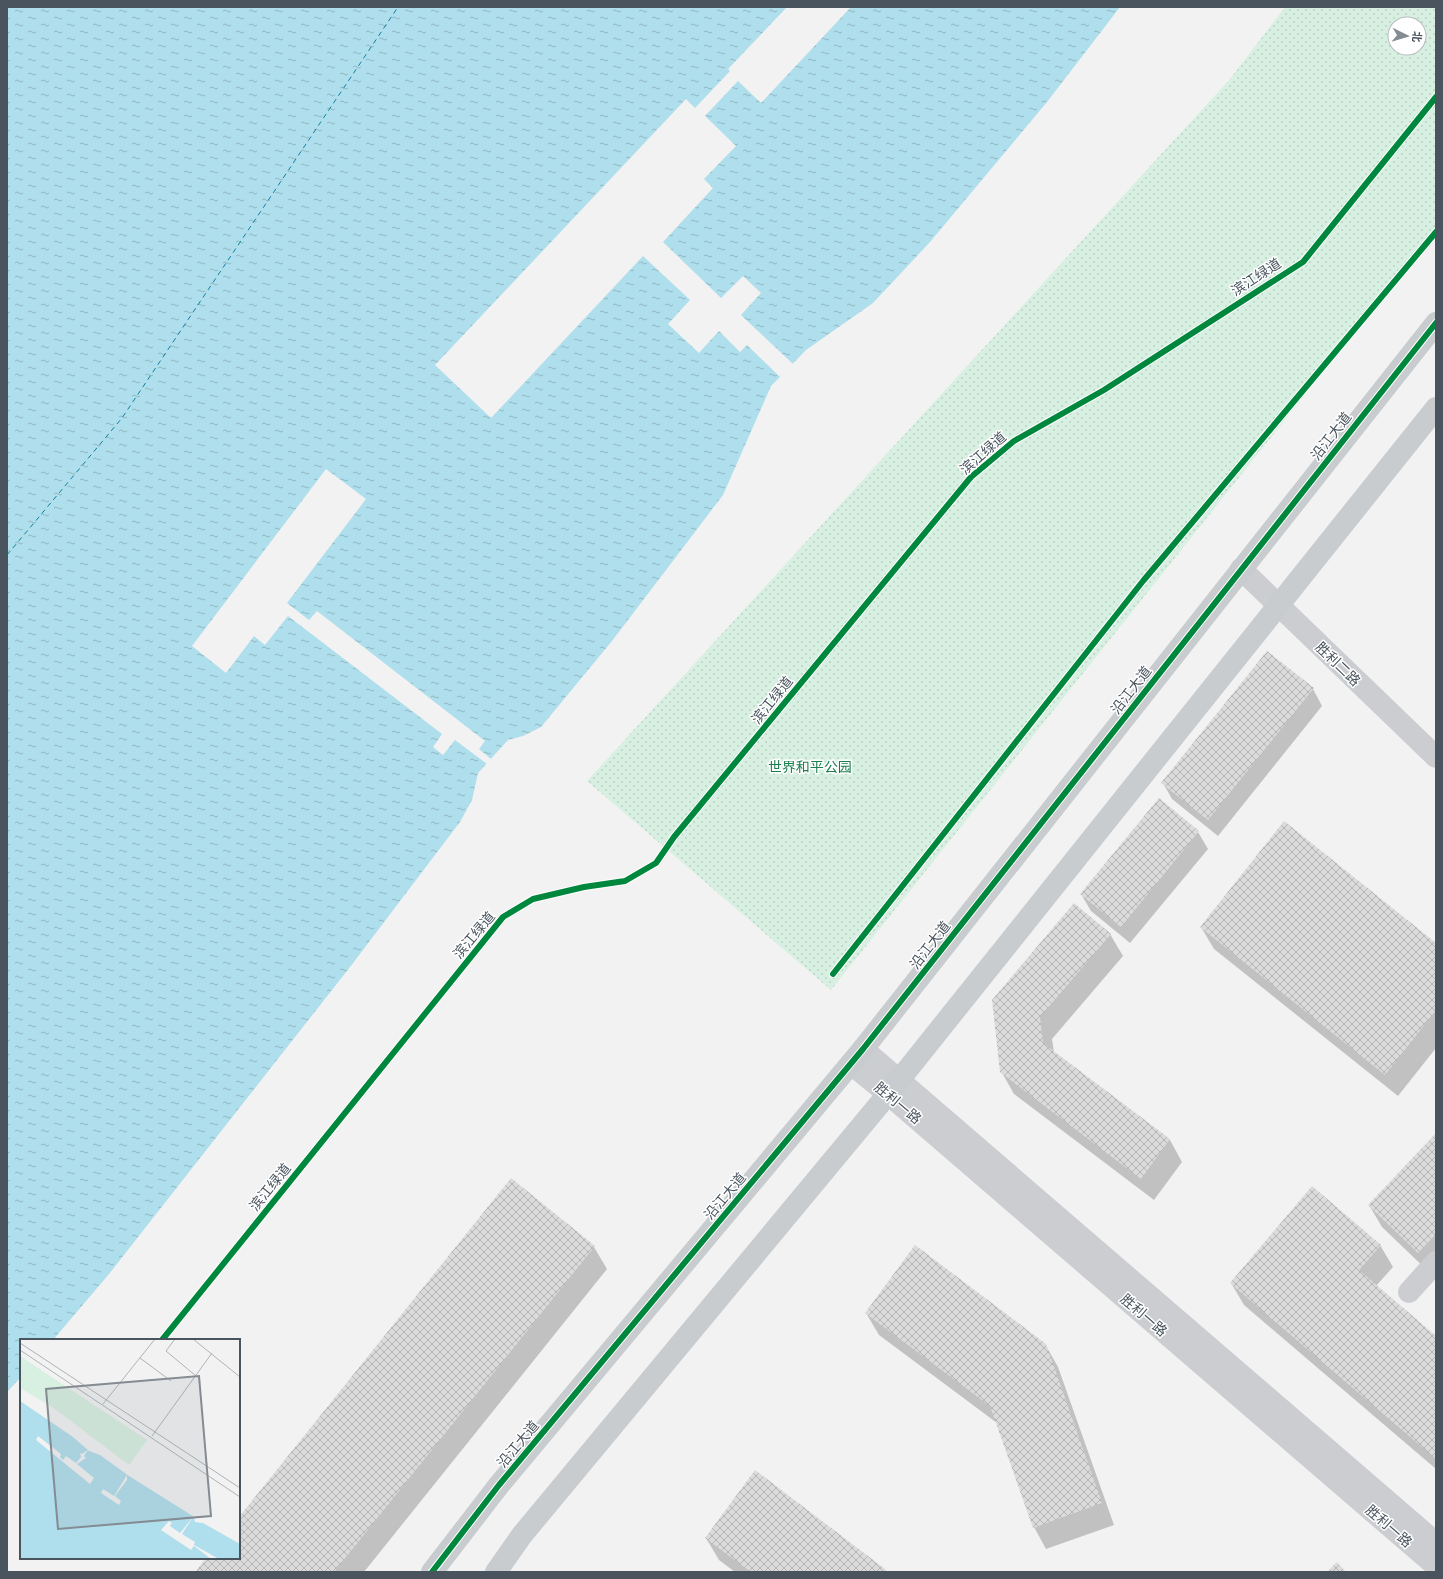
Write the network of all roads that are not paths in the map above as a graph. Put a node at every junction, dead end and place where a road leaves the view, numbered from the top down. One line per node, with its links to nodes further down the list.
1 (1436, 323): 3 (main road, 沿江大道)
2 (1436, 408): 4 (main road)
3 (1241, 569): 4 (street, 胜利二路); 6 (main road, 沿江大道)
4 (1278, 606): 5 (street, 胜利二路); 7 (main road)
5 (1436, 757)
6 (857, 1057): 7 (street, 胜利一路); 12 (main road, 沿江大道)
7 (894, 1087): 10 (street, 胜利一路); 11 (street, 胜利一路); 13 (main road)
8 (1436, 1262): 9 (street)
9 (1409, 1292)
10 (1436, 1543)
11 (1436, 1566)
12 (432, 1572)
13 (496, 1572)

